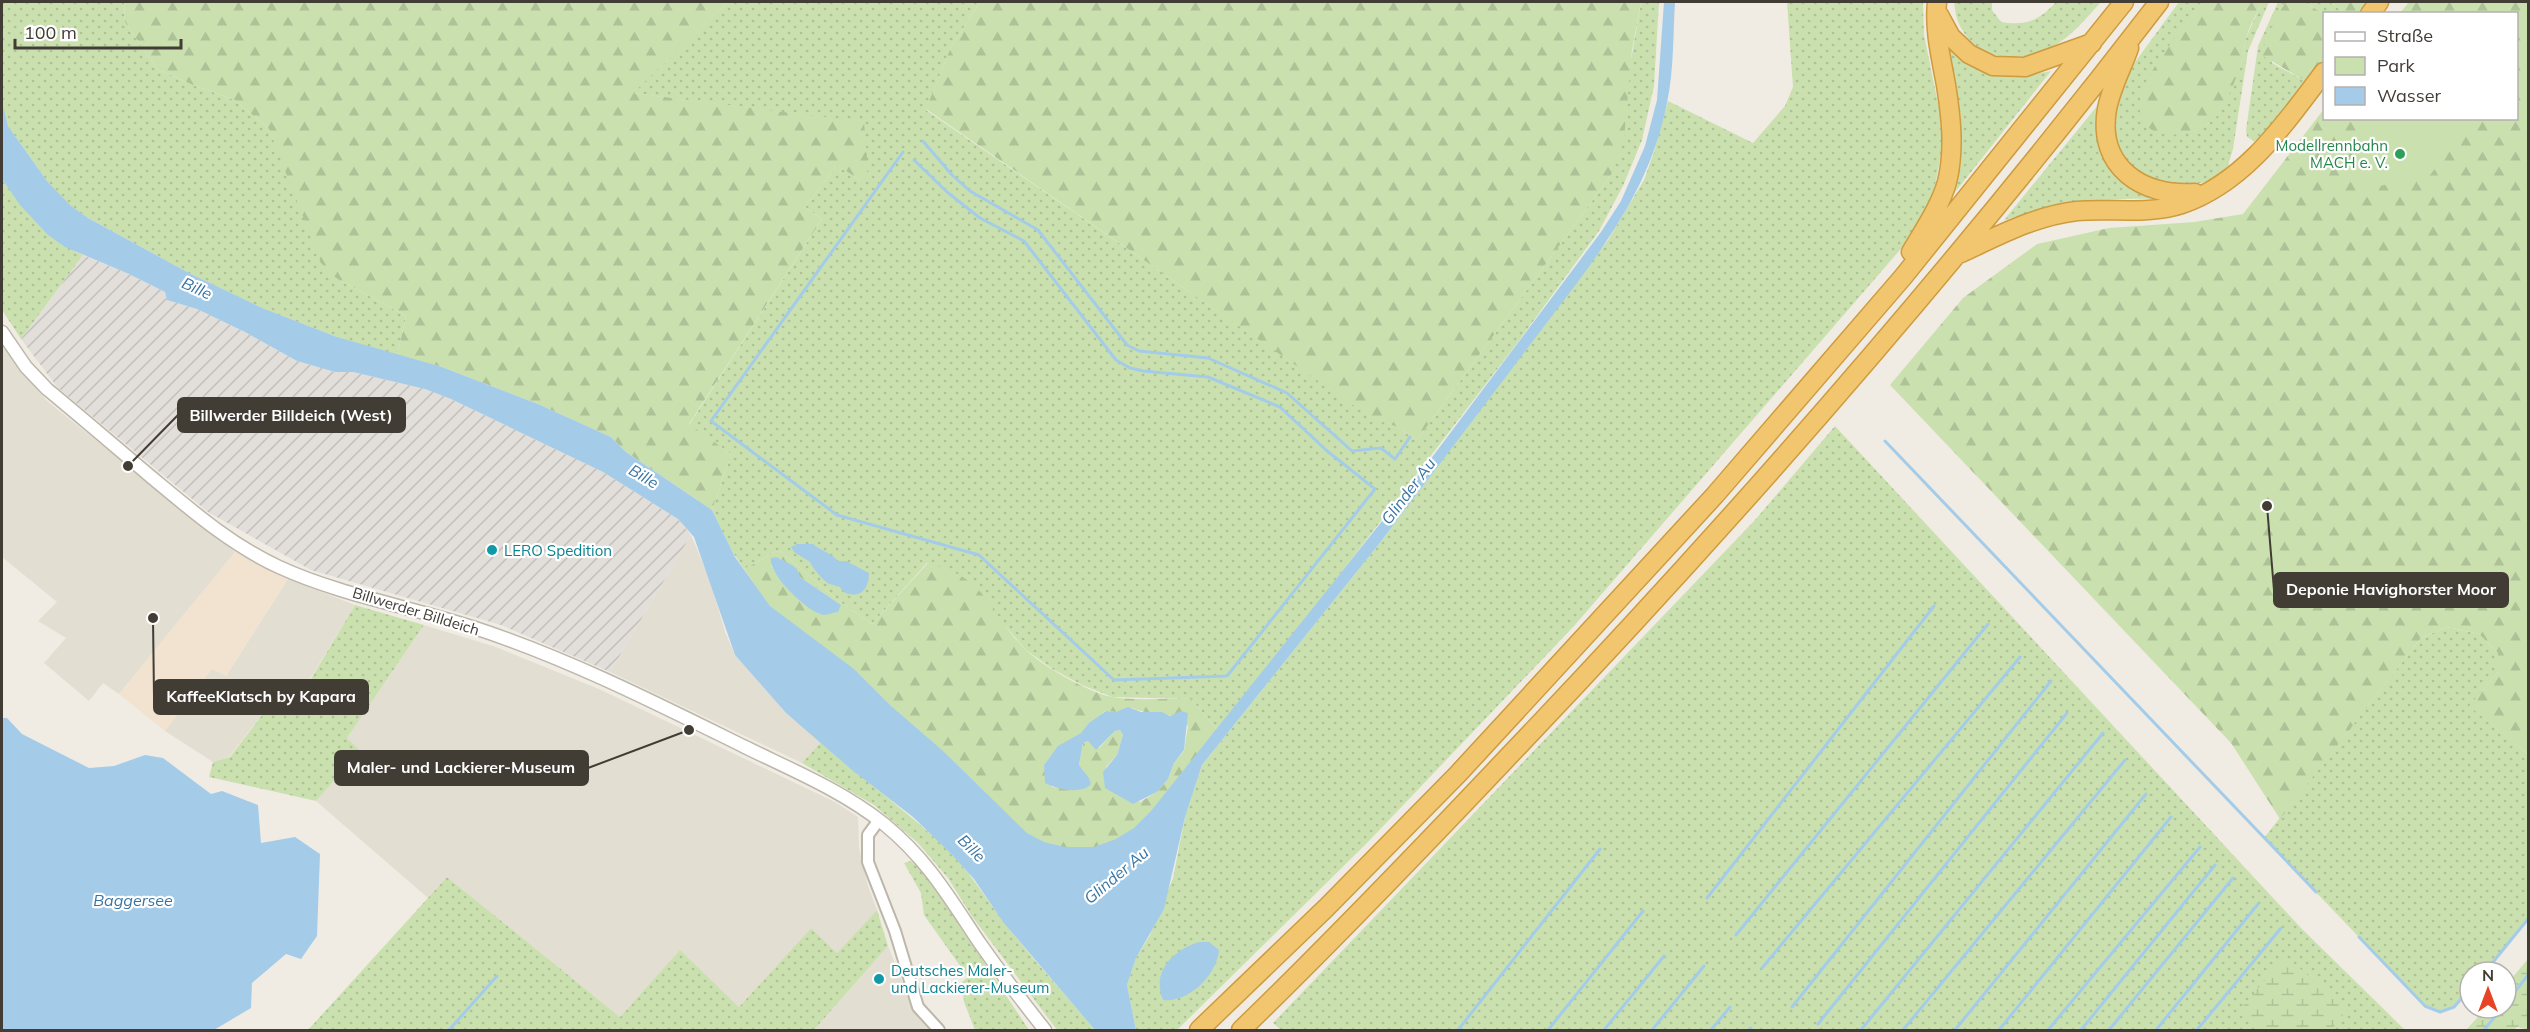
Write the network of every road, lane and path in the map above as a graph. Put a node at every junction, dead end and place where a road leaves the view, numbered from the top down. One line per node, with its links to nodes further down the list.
1 (2124, 2): 5 (highway)
2 (2159, 2): 4 (highway)
3 (1937, 5): 5 (highway); 9 (highway)
4 (2134, 33): 7 (highway); 8 (highway)
5 (2093, 43): 9 (highway)
6 (2323, 74): 7 (highway)
7 (2206, 192): 8 (highway)
8 (1956, 255): 15 (highway)
9 (1903, 277): 14 (highway)
10 (2, 332): 11 (street, Billwerder Billdeich)
11 (879, 820): 12 (street); 13 (street, Billwerder Billdeich)
12 (939, 1030)
13 (1045, 1030)
14 (1199, 1030)
15 (1241, 1030)

